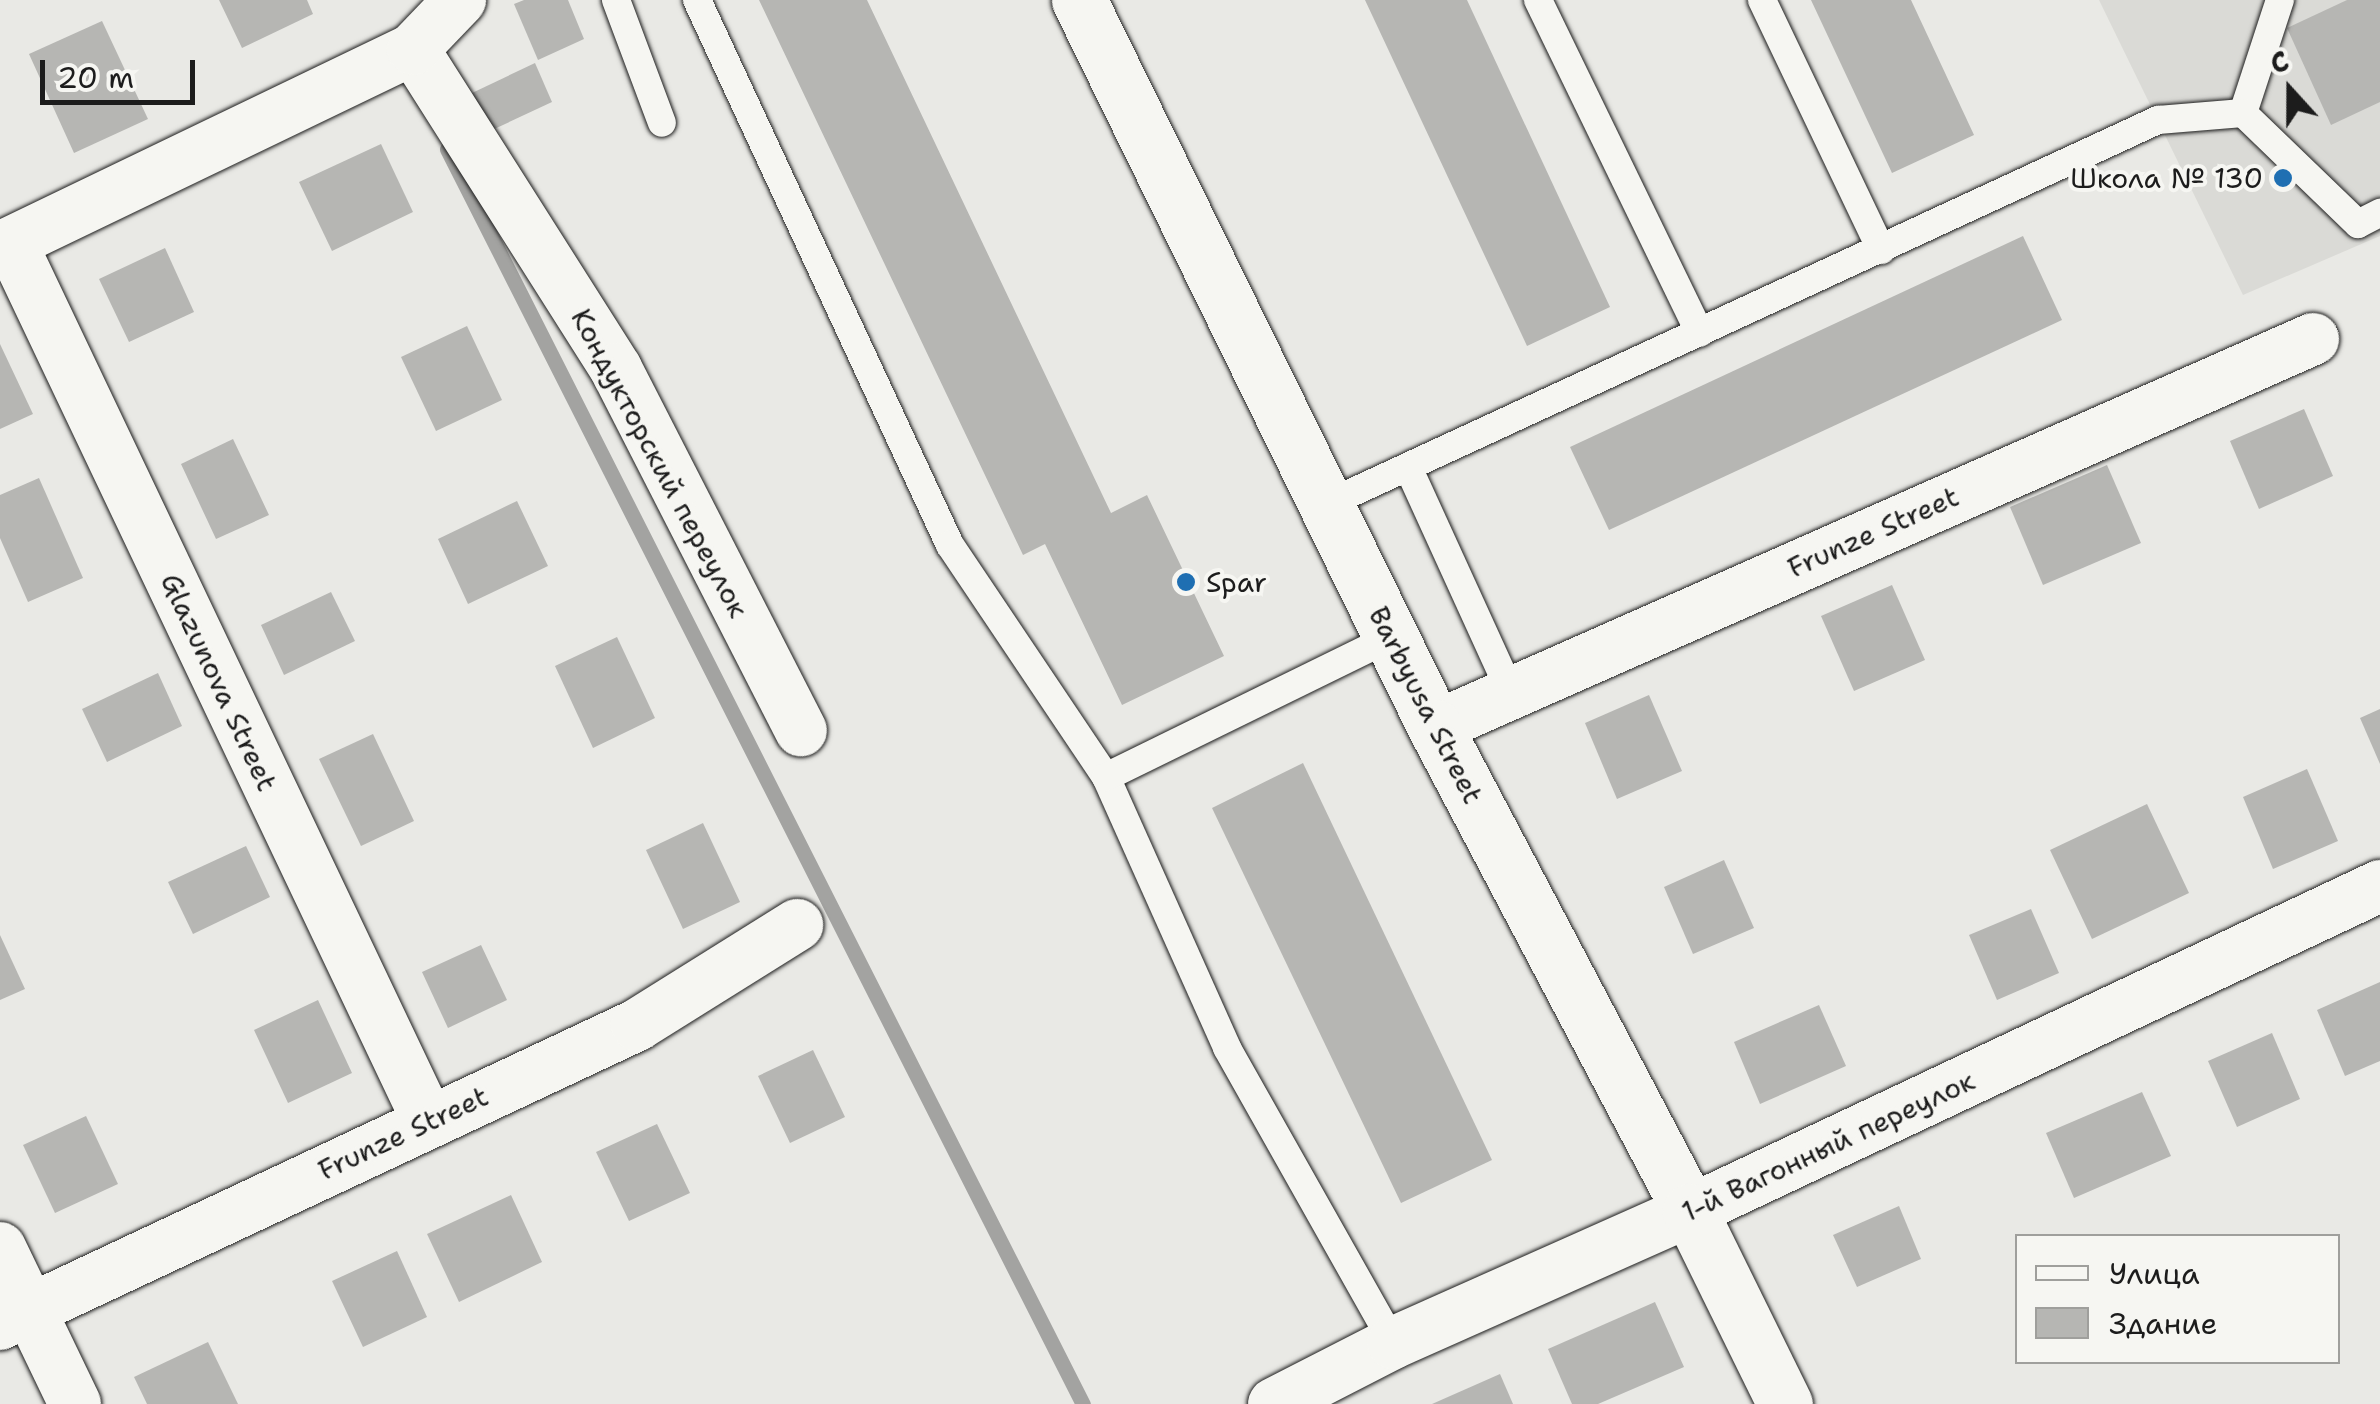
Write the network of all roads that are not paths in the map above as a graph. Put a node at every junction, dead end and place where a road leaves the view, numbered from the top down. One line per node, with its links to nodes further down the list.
1 (616, 0): 9 (lane)
2 (697, 0): 21 (lane)
3 (1079, 0): 16 (street, Barbyusa Street)
4 (1538, 0): 13 (lane)
5 (1762, 0): 12 (lane)
6 (2280, 0): 8 (lane)
7 (437, 15): 11 (street); 20 (street, Кондукторский переулок)
8 (2243, 113): 10 (lane); 12 (lane)
9 (662, 123)
10 (2380, 213)
11 (6, 245): 24 (street, Glazunova Street)
12 (1881, 250): 13 (lane)
13 (1700, 333): 15 (lane)
14 (2312, 339): 18 (street, Frunze Street)
15 (1408, 467): 16 (lane); 18 (lane)
16 (1325, 504): 17 (street, Barbyusa Street)
17 (1392, 638): 19 (street, Barbyusa Street); 21 (lane)
18 (1511, 693): 19 (street, Frunze Street)
19 (1435, 727): 25 (street, Barbyusa Street)
20 (802, 730)
21 (1106, 777): 28 (lane)
22 (2380, 886): 25 (street, 1-й Вагонный переулок)
23 (797, 925): 24 (street, Frunze Street)
24 (428, 1121): 27 (street, Frunze Street)
25 (1690, 1211): 28 (street, 1-й Вагонный переулок); 31 (street, Barbyusa Street)
26 (0, 1248): 27 (street)
27 (15, 1317): 29 (street)
28 (1393, 1343): 30 (street, 1-й Вагонный переулок)
29 (75, 1404)
30 (1274, 1404)
31 (1785, 1404)

